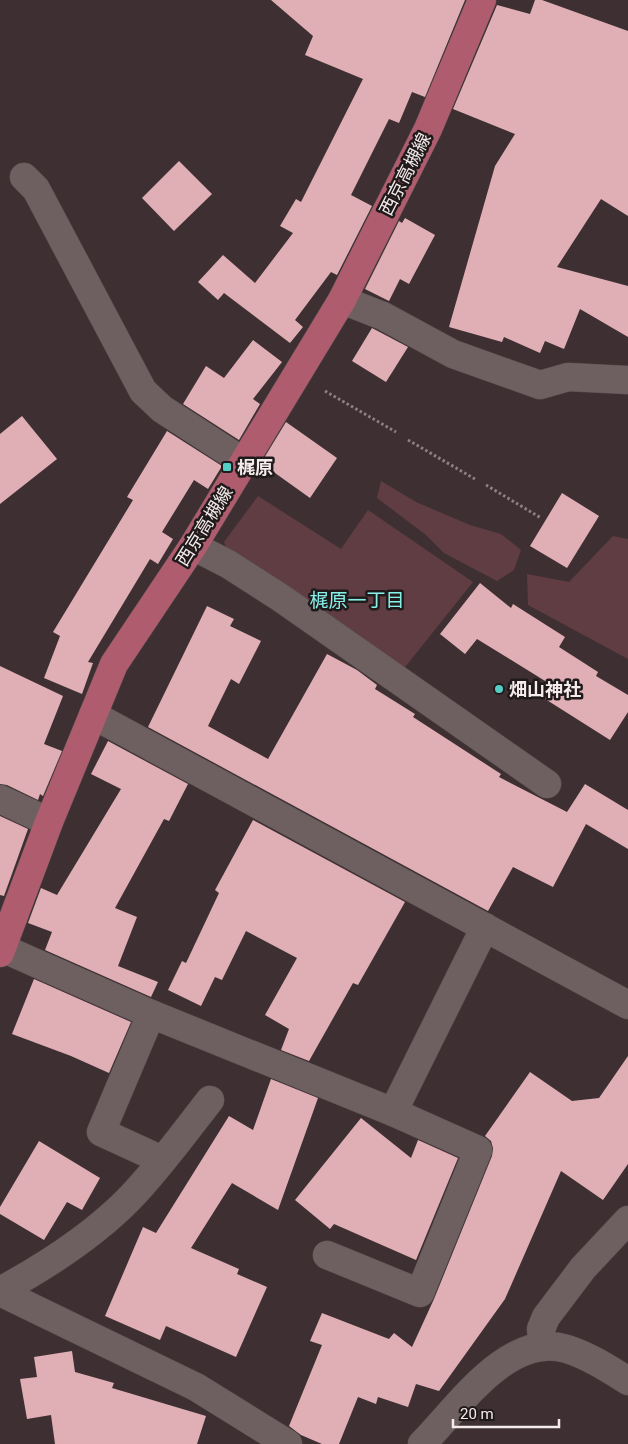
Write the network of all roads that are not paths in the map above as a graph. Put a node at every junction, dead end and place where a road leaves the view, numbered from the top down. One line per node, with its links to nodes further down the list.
1 (482, 0): 3 (main road, 西京高槻線)
2 (24, 177): 5 (street)
3 (342, 300): 4 (street); 5 (main road, 西京高槻線)
4 (628, 380)
5 (244, 462): 6 (main road, 西京高槻線)
6 (193, 546): 7 (main road, 西京高槻線); 8 (street)
7 (92, 715): 10 (main road, 西京高槻線); 11 (street)
8 (547, 784)
9 (0, 799): 10 (street)
10 (49, 822): 12 (main road, 西京高槻線)
11 (485, 927): 13 (street); 16 (street)
12 (1, 951): 14 (street)
13 (628, 1005)
14 (151, 1014): 16 (street); 17 (street)
15 (210, 1100): 17 (street)
16 (393, 1112): 19 (street)
17 (162, 1160): 20 (street)
18 (628, 1220): 21 (street)
19 (326, 1254)
20 (0, 1292): 23 (street)
21 (543, 1347): 22 (street); 24 (street)
22 (628, 1381)
23 (288, 1444)
24 (422, 1444)

